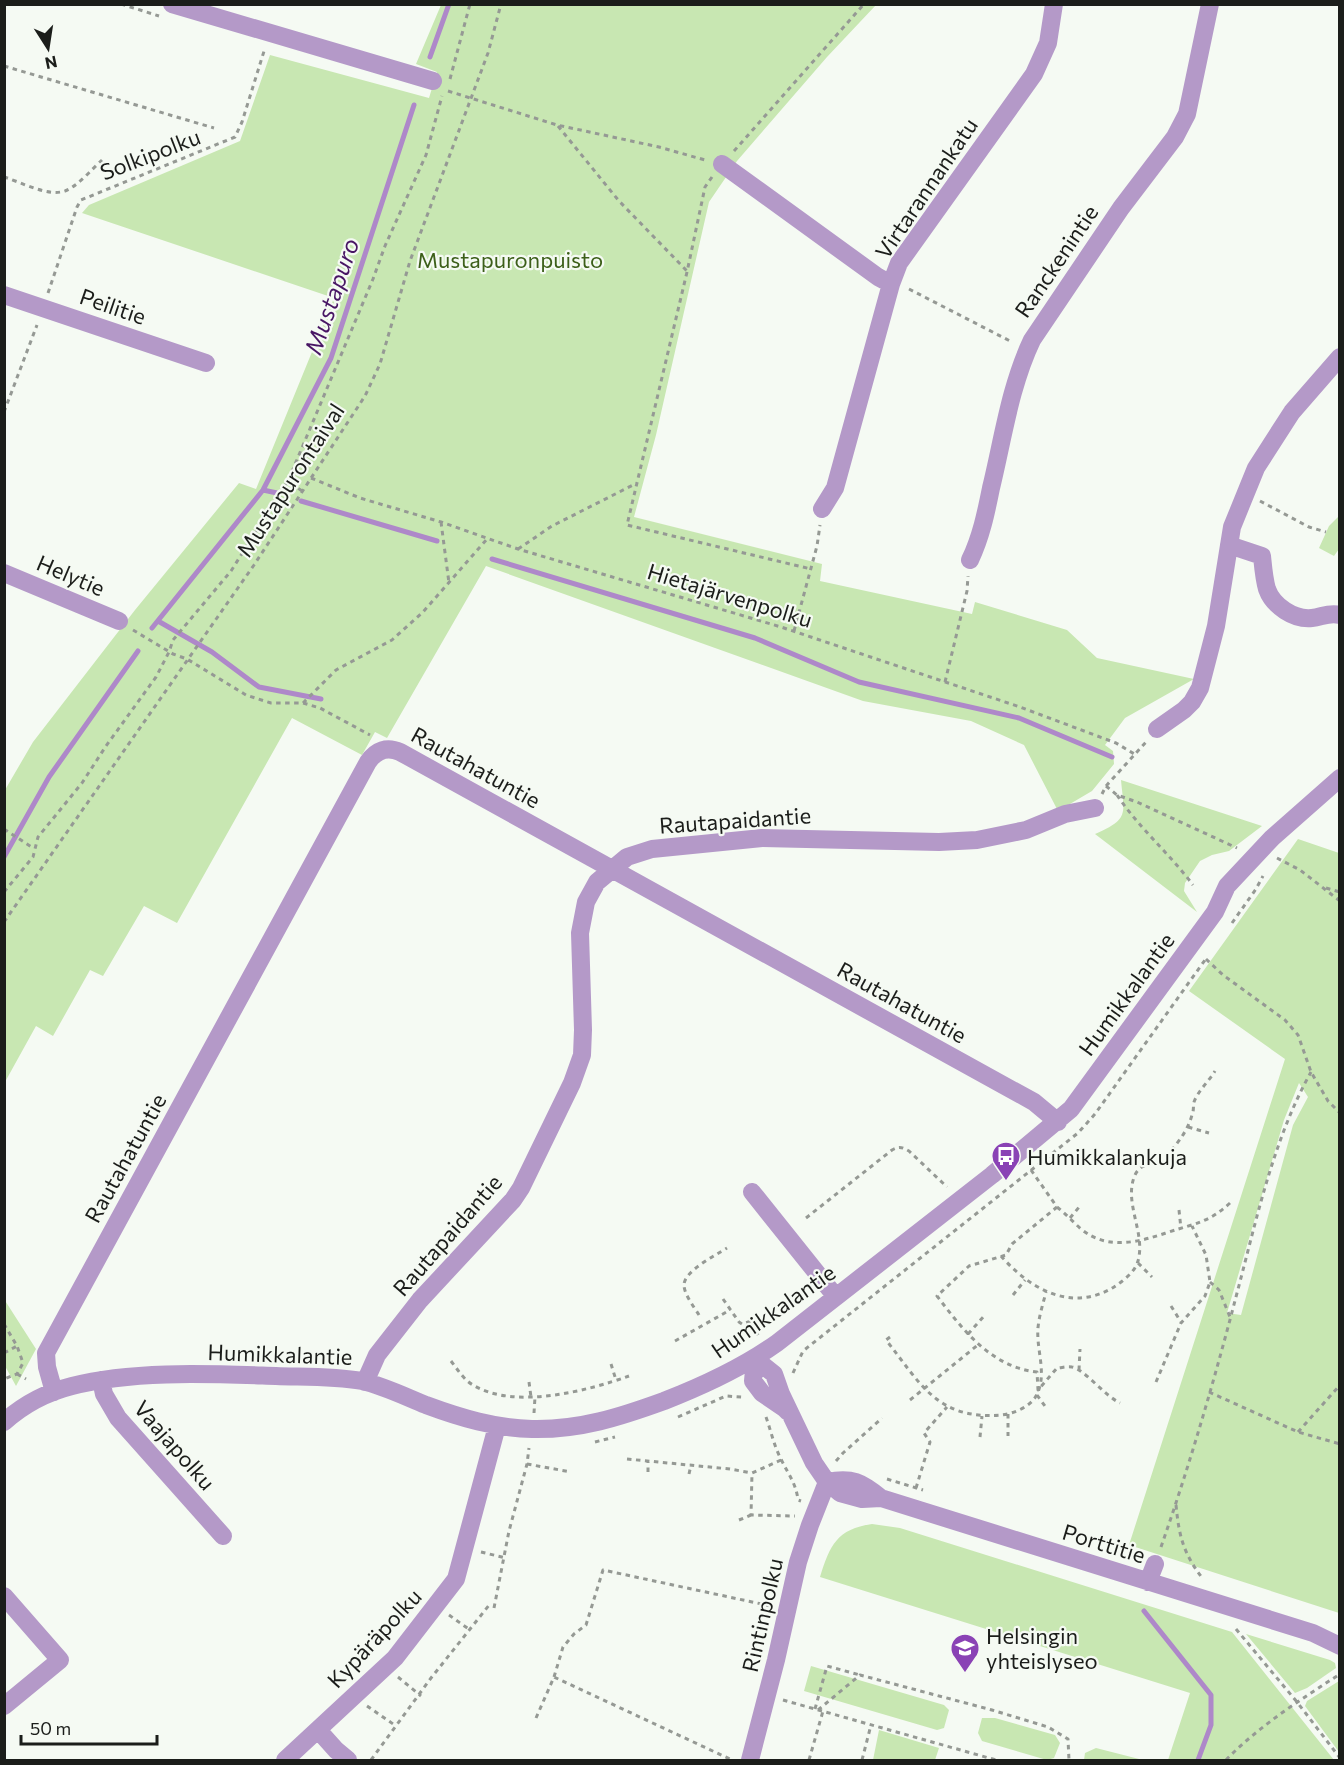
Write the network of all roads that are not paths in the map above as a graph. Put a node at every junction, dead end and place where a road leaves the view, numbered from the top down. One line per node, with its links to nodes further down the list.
1 (172, 4): 4 (street)
2 (1054, 4): 6 (street, Virtarannankatu)
3 (1210, 4): 12 (street, Ranckenintie)
4 (439, 85)
5 (722, 164): 6 (street)
6 (891, 284): 10 (street, Virtarannankatu)
7 (4, 295): 9 (street, Peilitie)
8 (1340, 357): 11 (street)
9 (206, 363)
10 (822, 509)
11 (1229, 545): 14 (street); 16 (street)
12 (970, 560)
13 (4, 573): 15 (street, Helytie)
14 (1340, 615)
15 (119, 621)
16 (1157, 729)
17 (1340, 778): 20 (street, Humikkalantie)
18 (1095, 808): 19 (street, Rautapaidantie)
19 (612, 868): 20 (street, Rautahatuntie); 25 (street, Rautapaidantie); 26 (street, Rautahatuntie)
20 (1058, 1122): 22 (street, Humikkalantie)
21 (752, 1192): 22 (street)
22 (836, 1297): 23 (street, Humikkalantie)
23 (755, 1359): 28 (street, Humikkalantie); 29 (street, Porttitie)
24 (101, 1380): 25 (street, Humikkalantie); 26 (street, Humikkalantie); 30 (street, Vaajapolku)
25 (365, 1382): 28 (street, Humikkalantie)
26 (54, 1392): 27 (street, Humikkalantie)
27 (4, 1422)
28 (497, 1426): 38 (street, Kypäräpolku)
29 (827, 1482): 32 (street, Porttitie); 41 (street, Rintinpolku)
30 (223, 1536)
31 (1155, 1564): 32 (street)
32 (1148, 1582): 34 (street, Porttitie)
33 (4, 1596): 37 (street)
34 (1312, 1633): 35 (street, Porttitie); 36 (street, Porttitie)
35 (1340, 1635)
36 (1340, 1646)
37 (4, 1706)
38 (319, 1731): 39 (street, Kypäräpolku); 40 (street)
39 (285, 1761)
40 (348, 1761)
41 (750, 1761)

